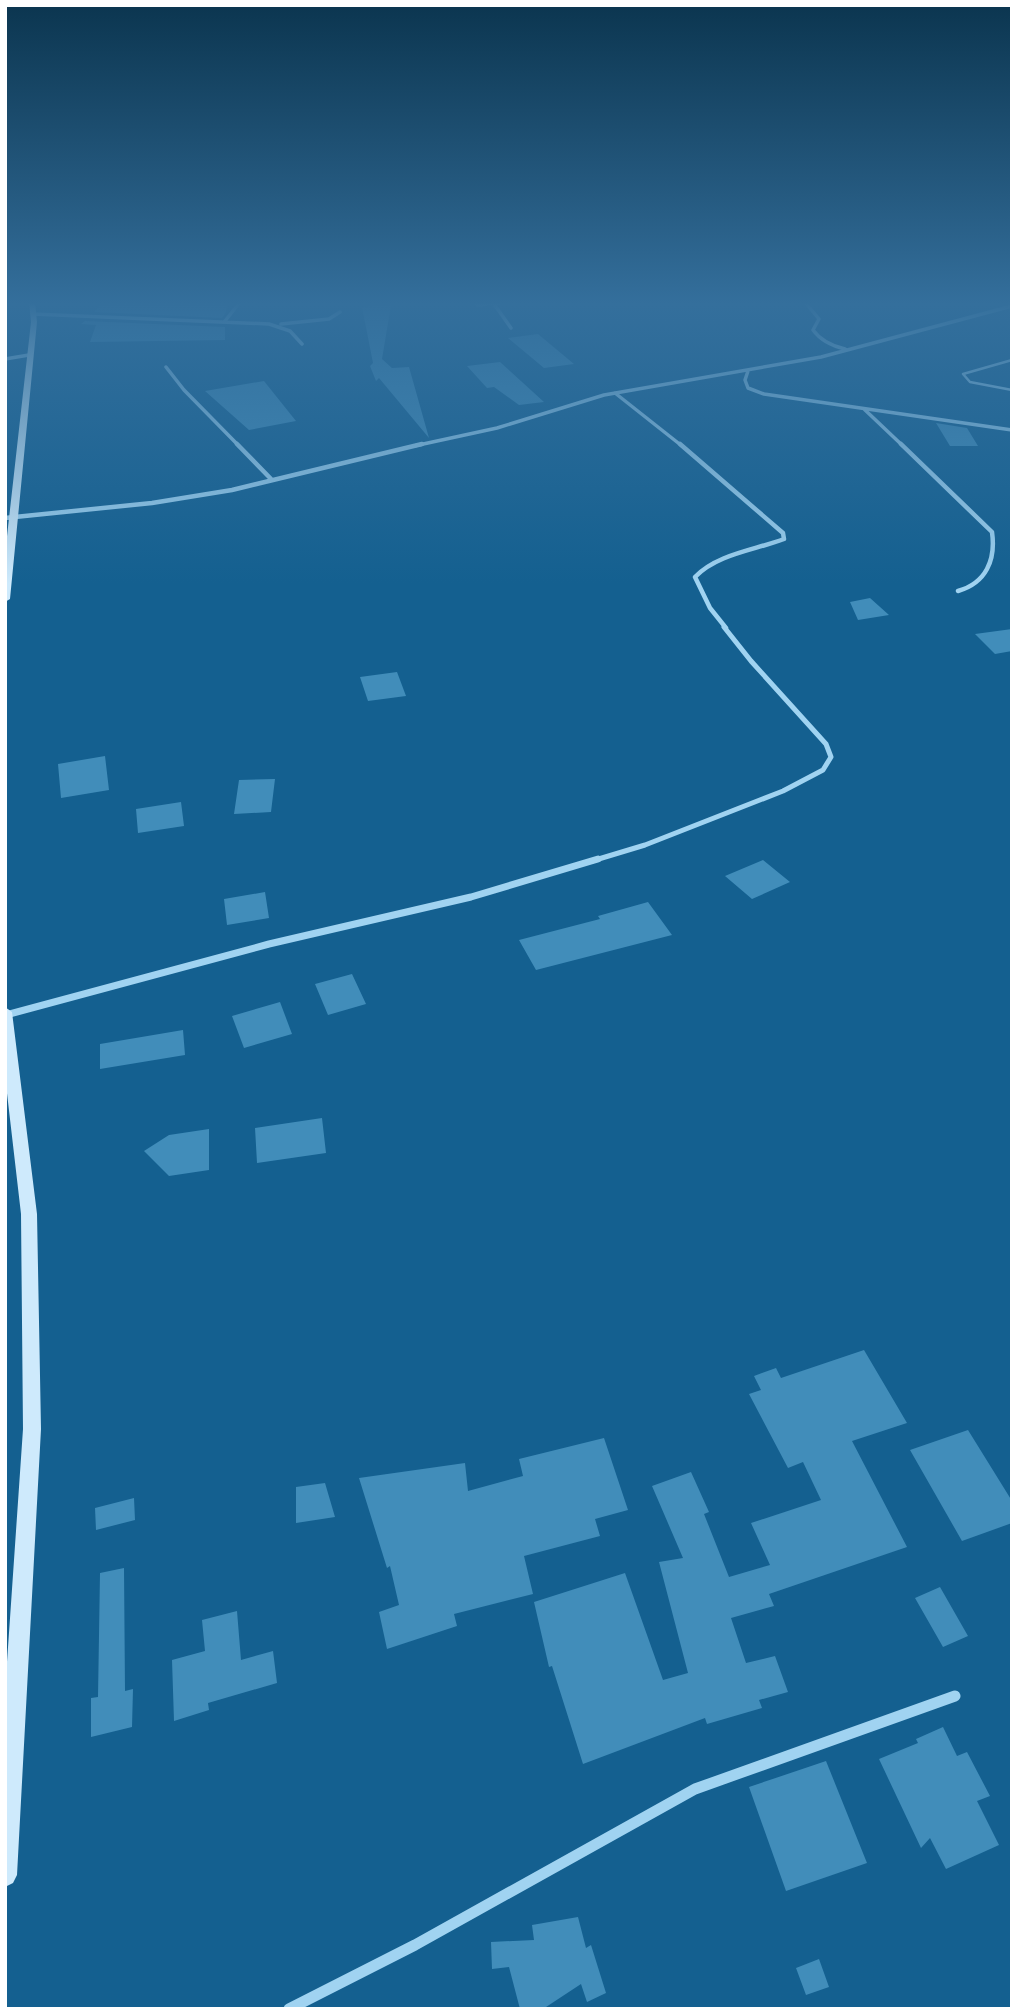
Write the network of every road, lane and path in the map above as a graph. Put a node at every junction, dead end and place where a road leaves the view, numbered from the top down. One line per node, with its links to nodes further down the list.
1 (24, 396): 9 (street)
2 (190, 396): 8 (street)
3 (605, 396): 8 (street)
4 (619, 396): 12 (street)
5 (785, 396): 6 (street)
6 (863, 408): 7 (street); 10 (street)
7 (1012, 430)
8 (272, 480): 9 (street)
9 (9, 518): 11 (street)
10 (958, 591)
11 (5, 599)
12 (5, 1014): 14 (street)
13 (955, 1696): 15 (street)
14 (5, 1875)
15 (289, 2009)

